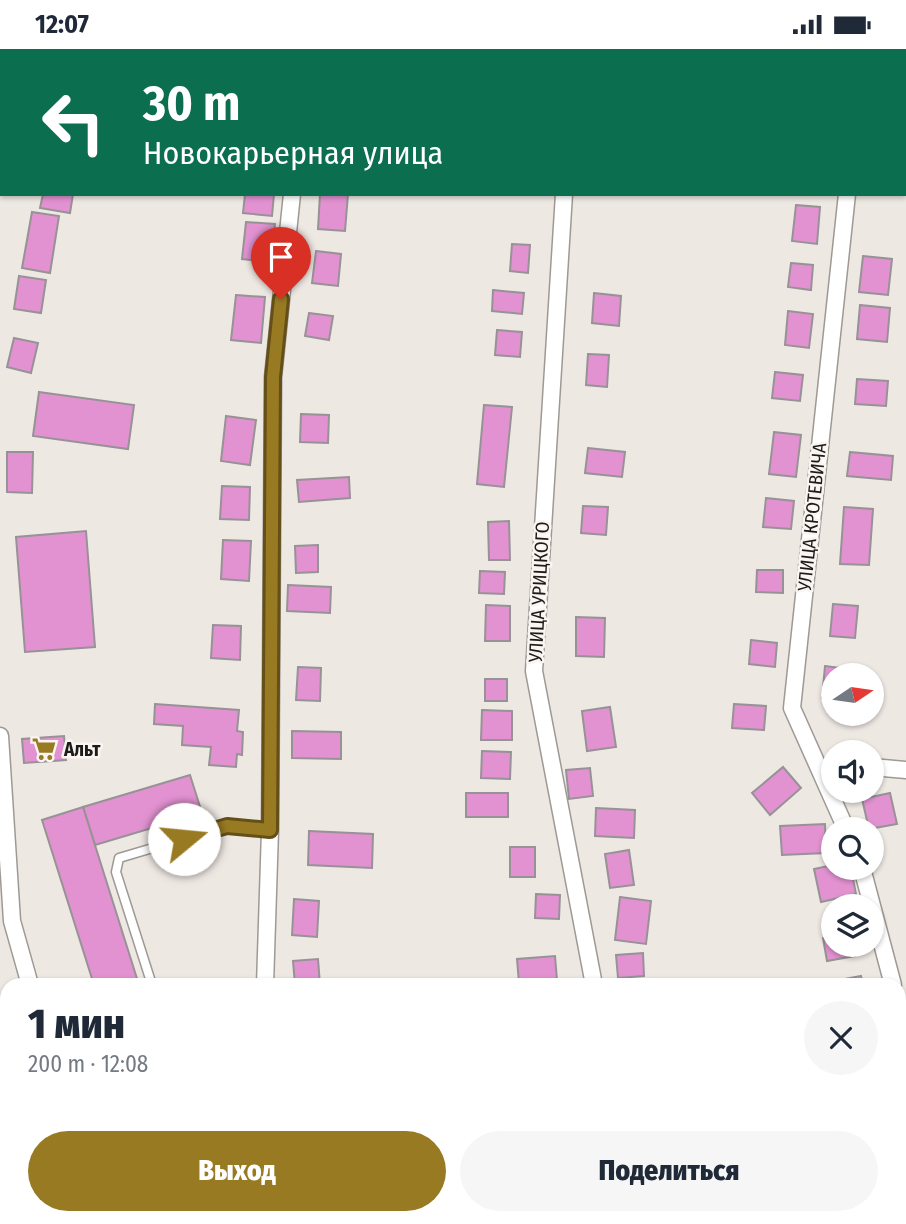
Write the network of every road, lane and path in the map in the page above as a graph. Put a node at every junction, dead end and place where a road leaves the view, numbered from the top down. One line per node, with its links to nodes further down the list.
1 (292, 196): 8 (street)
2 (564, 196): 13 (street, УЛИЦА УРИЦКОГО)
3 (847, 196): 5 (street, УЛИЦА КРОТЕВИЧА)
4 (0, 736): 10 (street)
5 (821, 755)
6 (884, 768): 7 (street)
7 (906, 770)
8 (270, 830): 11 (lane); 12 (street)
9 (865, 880): 14 (street)
10 (28, 978)
11 (150, 978)
12 (265, 978)
13 (593, 978)
14 (891, 978)

